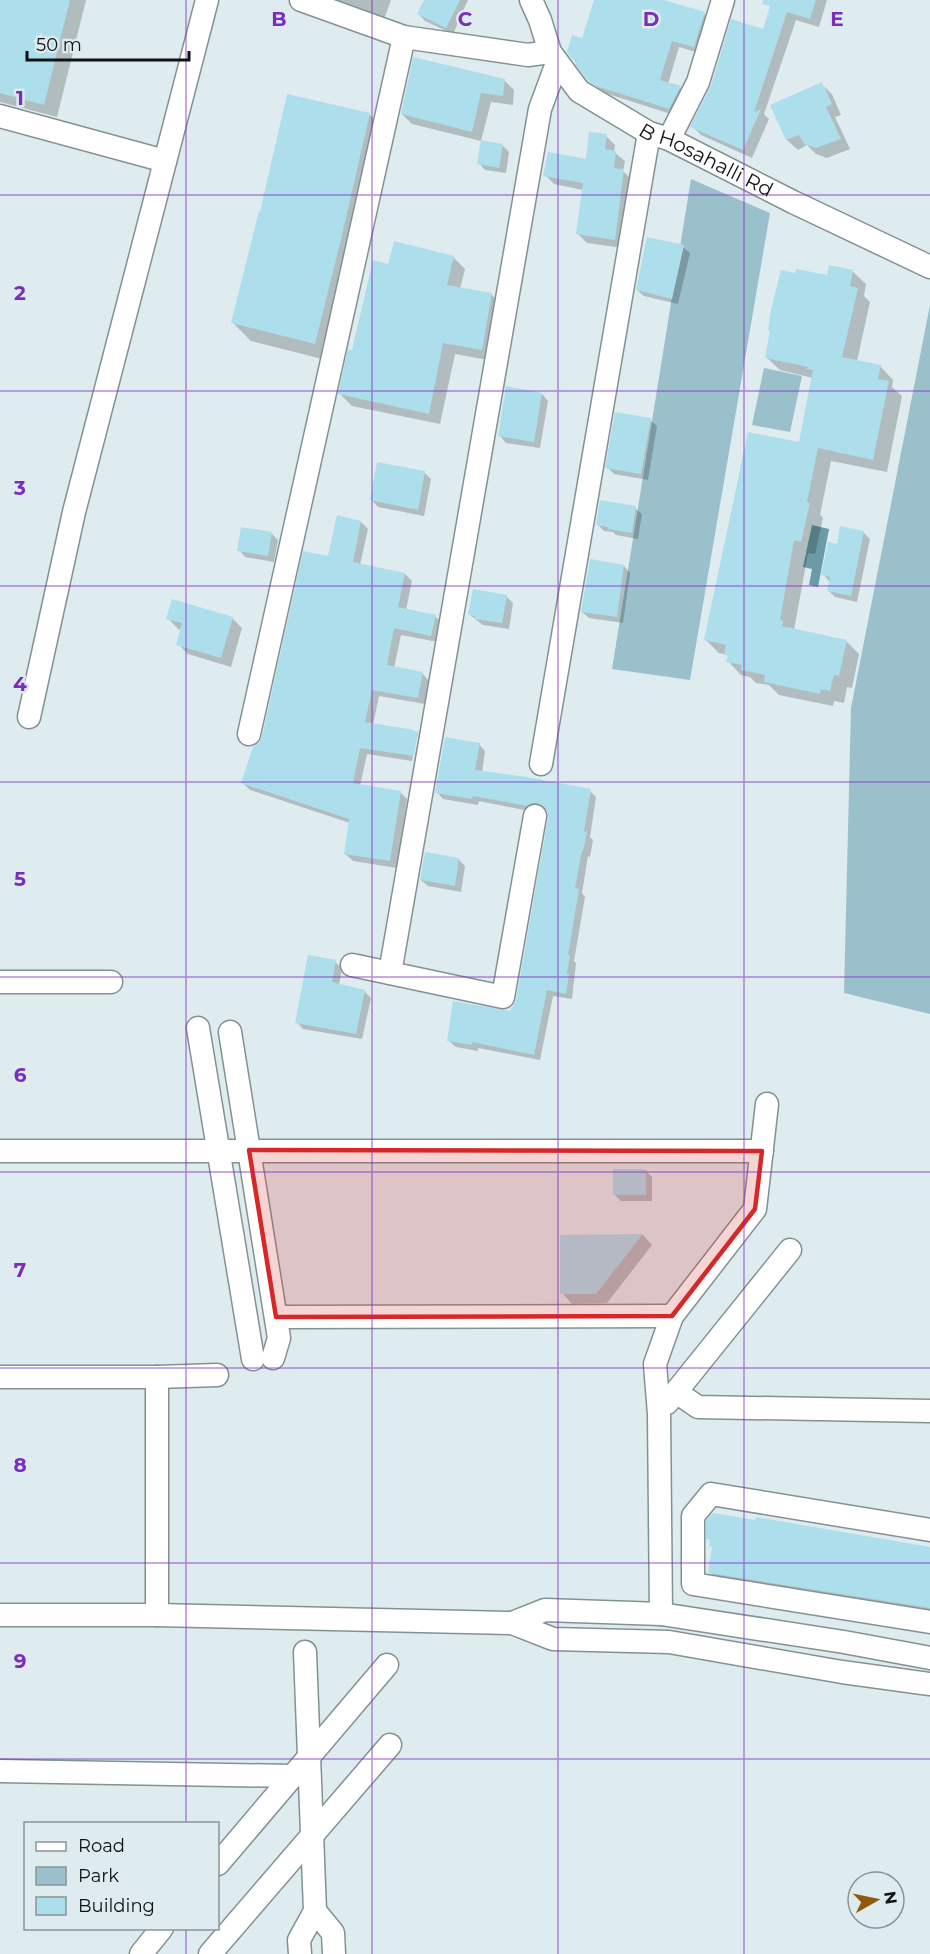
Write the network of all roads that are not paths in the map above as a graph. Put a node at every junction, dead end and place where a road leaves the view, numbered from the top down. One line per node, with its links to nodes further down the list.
1 (207, 0): 9 (street)
2 (301, 0): 5 (street)
3 (531, 0): 6 (street, B Hosahalli Rd)
4 (723, 0): 8 (street)
5 (404, 37): 6 (street); 12 (street)
6 (554, 58): 8 (street, B Hosahalli Rd); 16 (street)
7 (0, 116): 9 (street)
8 (659, 136): 10 (street, B Hosahalli Rd); 13 (street)
9 (165, 160): 11 (street)
10 (930, 267)
11 (28, 717)
12 (249, 734)
13 (541, 764)
14 (535, 816): 16 (street)
15 (352, 965): 16 (street)
16 (390, 973)
17 (0, 982): 18 (street)
18 (111, 982)
19 (198, 1028): 22 (street)
20 (230, 1032): 23 (street)
21 (767, 1104): 25 (street)
22 (219, 1150): 23 (street); 24 (street); 28 (street)
23 (249, 1150): 25 (street); 28 (street)
24 (0, 1151)
25 (762, 1151): 27 (street)
26 (790, 1250): 32 (street)
27 (672, 1316): 28 (street); 34 (street)
28 (276, 1317)
29 (218, 1375): 31 (street)
30 (0, 1377): 31 (street)
31 (157, 1377): 38 (street)
32 (676, 1392): 33 (street); 34 (street)
33 (930, 1411)
34 (659, 1413): 36 (street)
35 (930, 1530): 39 (street)
36 (661, 1614): 40 (street); 41 (street)
37 (0, 1615): 38 (street)
38 (157, 1615): 40 (street)
39 (930, 1622)
40 (512, 1623): 45 (street)
41 (844, 1642): 43 (street); 45 (street)
42 (305, 1652): 48 (street)
43 (930, 1658)
44 (387, 1665): 48 (street)
45 (842, 1672): 46 (street)
46 (930, 1684)
47 (390, 1744): 51 (street)
48 (309, 1756): 50 (street); 51 (street)
49 (0, 1771): 50 (street)
50 (292, 1776): 52 (street)
51 (312, 1835): 53 (street); 56 (street)
52 (219, 1863)
53 (315, 1911): 57 (street); 58 (street)
54 (161, 1930): 55 (street)
55 (141, 1954)
56 (210, 1954)
57 (300, 1954)
58 (334, 1954)

